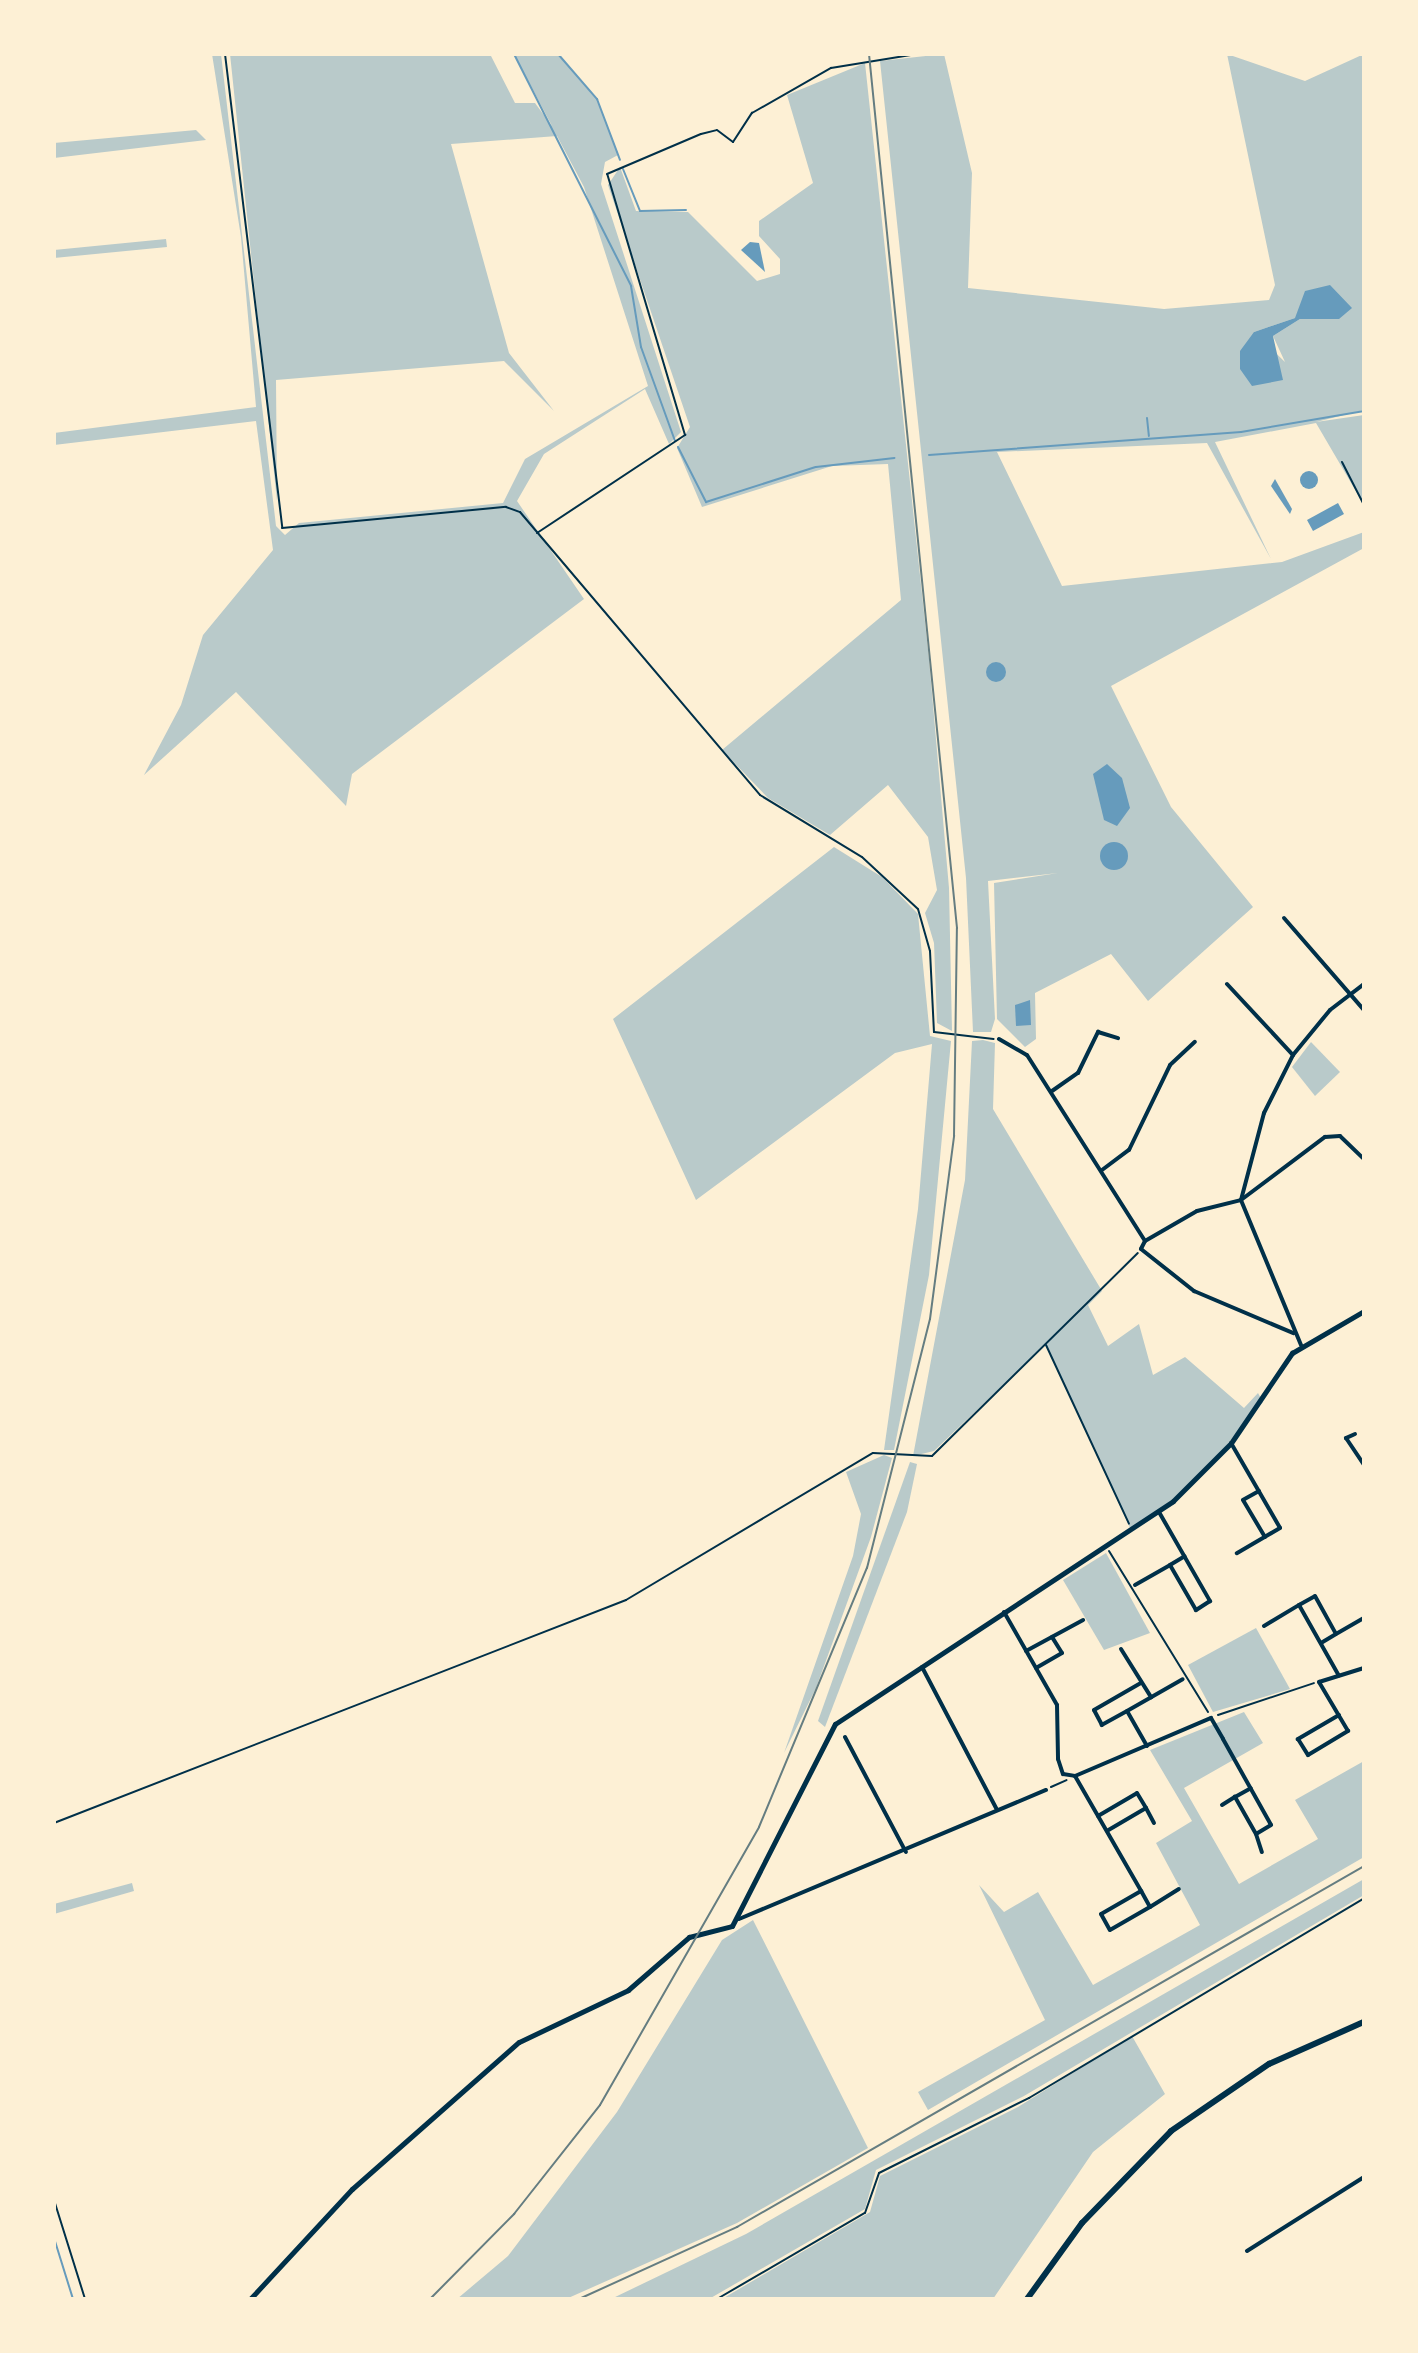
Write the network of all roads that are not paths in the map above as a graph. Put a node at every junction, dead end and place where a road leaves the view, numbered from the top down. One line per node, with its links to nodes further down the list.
1 (1342, 462): 2 (lane)
2 (1364, 505)
3 (1284, 918): 6 (street)
4 (1227, 984): 11 (street)
5 (1364, 984): 6 (street)
6 (1351, 993): 7 (street); 11 (street)
7 (1364, 1010)
8 (1118, 1038): 12 (street)
9 (999, 1039): 12 (street)
10 (1195, 1042): 14 (street)
11 (1293, 1055): 15 (street)
12 (1052, 1091): 14 (street)
13 (1364, 1159): 15 (street)
14 (1102, 1170): 16 (street)
15 (1241, 1200): 16 (street); 18 (street)
16 (1145, 1241): 18 (street)
17 (1364, 1311): 19 (street)
18 (1293, 1333): 19 (street)
19 (1301, 1345): 23 (street)
20 (1355, 1434): 21 (street)
21 (1346, 1438): 22 (street); 24 (street)
22 (1339, 1442)
23 (1231, 1443): 25 (street); 26 (street)
24 (1364, 1465)
25 (1259, 1491): 27 (street); 27 (street)
26 (1159, 1512): 29 (street); 33 (street)
27 (1265, 1537): 28 (street)
28 (1237, 1553)
29 (1185, 1556): 30 (street); 30 (street)
30 (1170, 1565): 31 (street)
31 (1135, 1585)
32 (1299, 1605): 36 (street); 37 (street); 39 (street)
33 (1004, 1612): 41 (street); 42 (street)
34 (1364, 1618): 37 (street)
35 (1083, 1620): 38 (street)
36 (1264, 1626)
37 (1336, 1634): 39 (street)
38 (1052, 1637): 41 (street); 43 (street)
39 (1321, 1643): 45 (street)
40 (1121, 1649): 47 (street)
41 (1026, 1651): 43 (street)
42 (921, 1666): 59 (street); 69 (street)
43 (1036, 1668): 53 (street)
44 (1364, 1668): 45 (street)
45 (1339, 1676): 50 (street)
46 (1183, 1679): 48 (street)
47 (1141, 1683): 48 (street); 49 (street)
48 (1151, 1697): 49 (street)
49 (1127, 1711): 52 (street)
50 (1339, 1715): 50 (street)
51 (845, 1737): 64 (street)
52 (1147, 1746): 53 (street); 54 (street)
53 (1075, 1776): 60 (street)
54 (1251, 1788): 56 (street); 63 (street)
55 (1046, 1790): 59 (street)
56 (1235, 1797): 57 (street); 63 (street)
57 (1222, 1805)
58 (1146, 1808): 60 (street); 61 (street); 62 (street)
59 (997, 1810): 64 (street)
60 (1098, 1816): 62 (street)
61 (1154, 1823)
62 (1107, 1831): 67 (street)
63 (1256, 1834): 65 (street)
64 (906, 1852): 69 (street)
65 (1262, 1852)
66 (1179, 1889): 68 (street)
67 (1141, 1891): 68 (street); 68 (street)
68 (1150, 1907)
69 (739, 1919): 74 (street)
70 (1364, 2022): 73 (main road)
71 (1364, 2177): 72 (street)
72 (1247, 2251)
73 (1029, 2297)
74 (250, 2299)
75 (1187, 2299): 76 (lane)
76 (1198, 2299)

